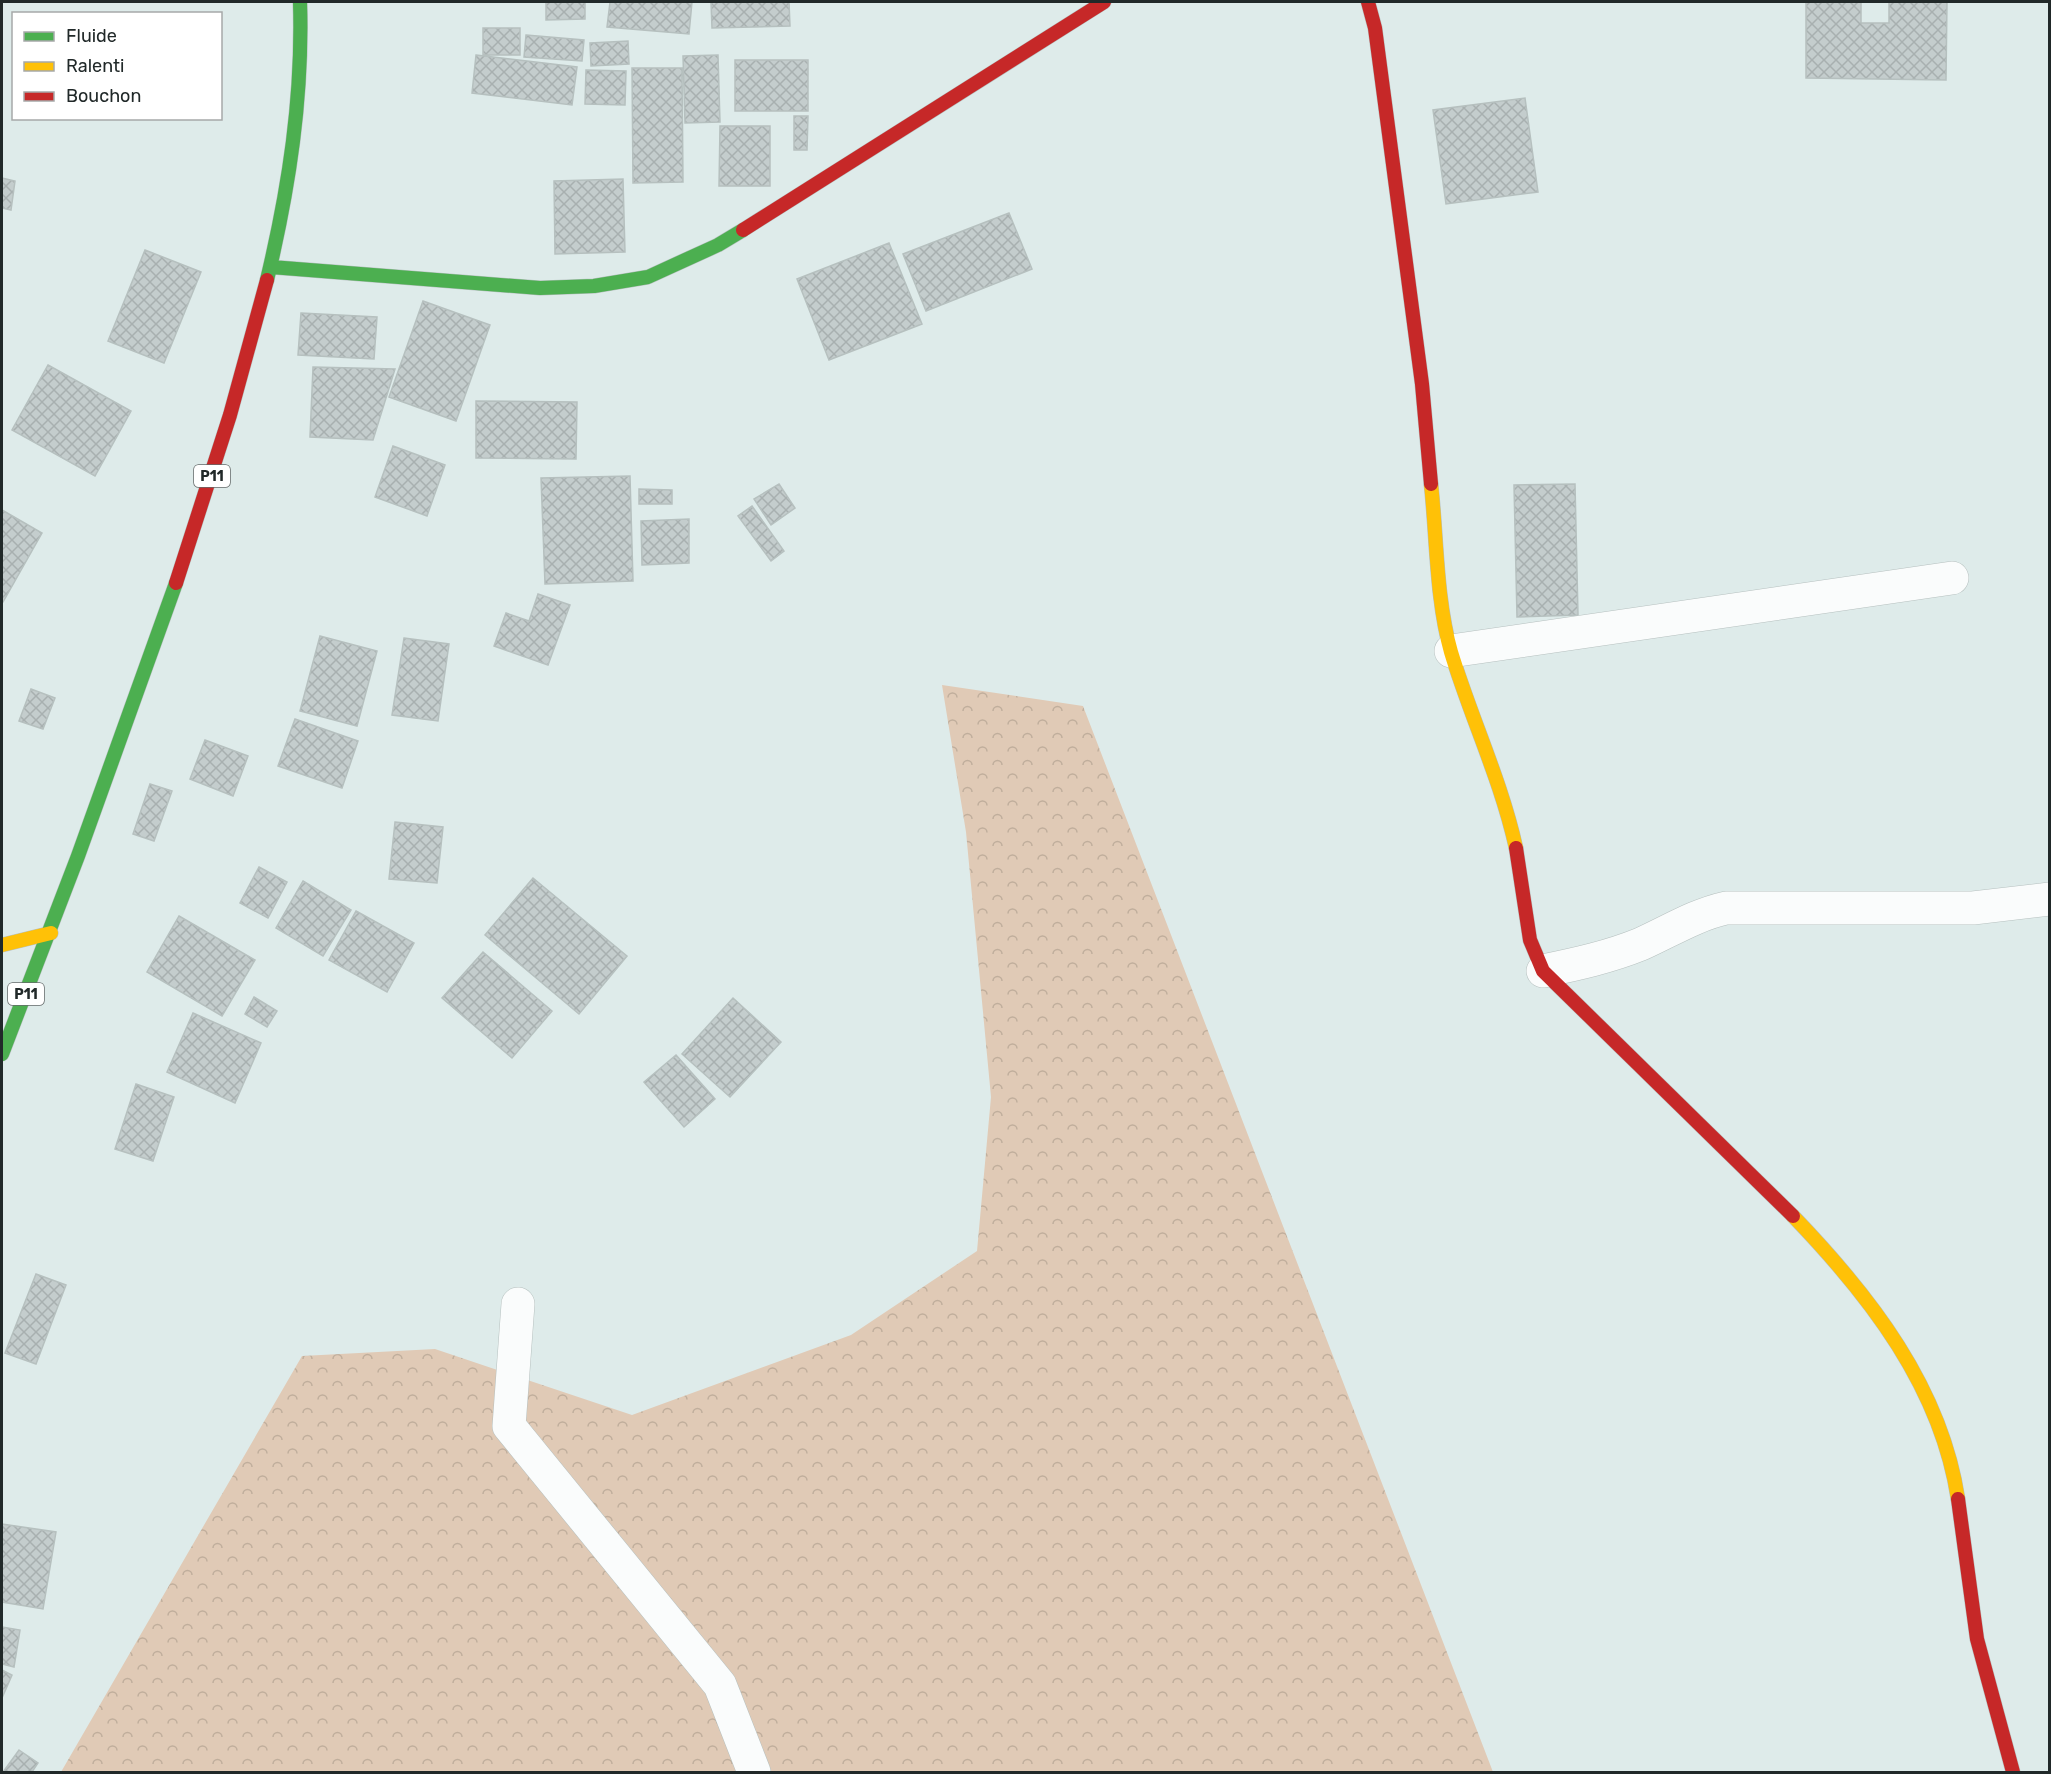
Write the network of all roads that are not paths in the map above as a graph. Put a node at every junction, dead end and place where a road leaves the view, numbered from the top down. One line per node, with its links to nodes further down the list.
1 (300, 2): 4 (street, P11)
2 (1104, 2): 4 (street)
3 (1368, 2): 6 (street)
4 (271, 267): 8 (street, P11)
5 (1952, 578): 6 (street)
6 (1452, 651): 10 (street)
7 (2049, 899): 10 (street)
8 (51, 933): 9 (street); 11 (street, P11)
9 (2, 945)
10 (1543, 971): 14 (street)
11 (2, 1054)
12 (518, 1304): 13 (street)
13 (753, 1773)
14 (2013, 1773)

